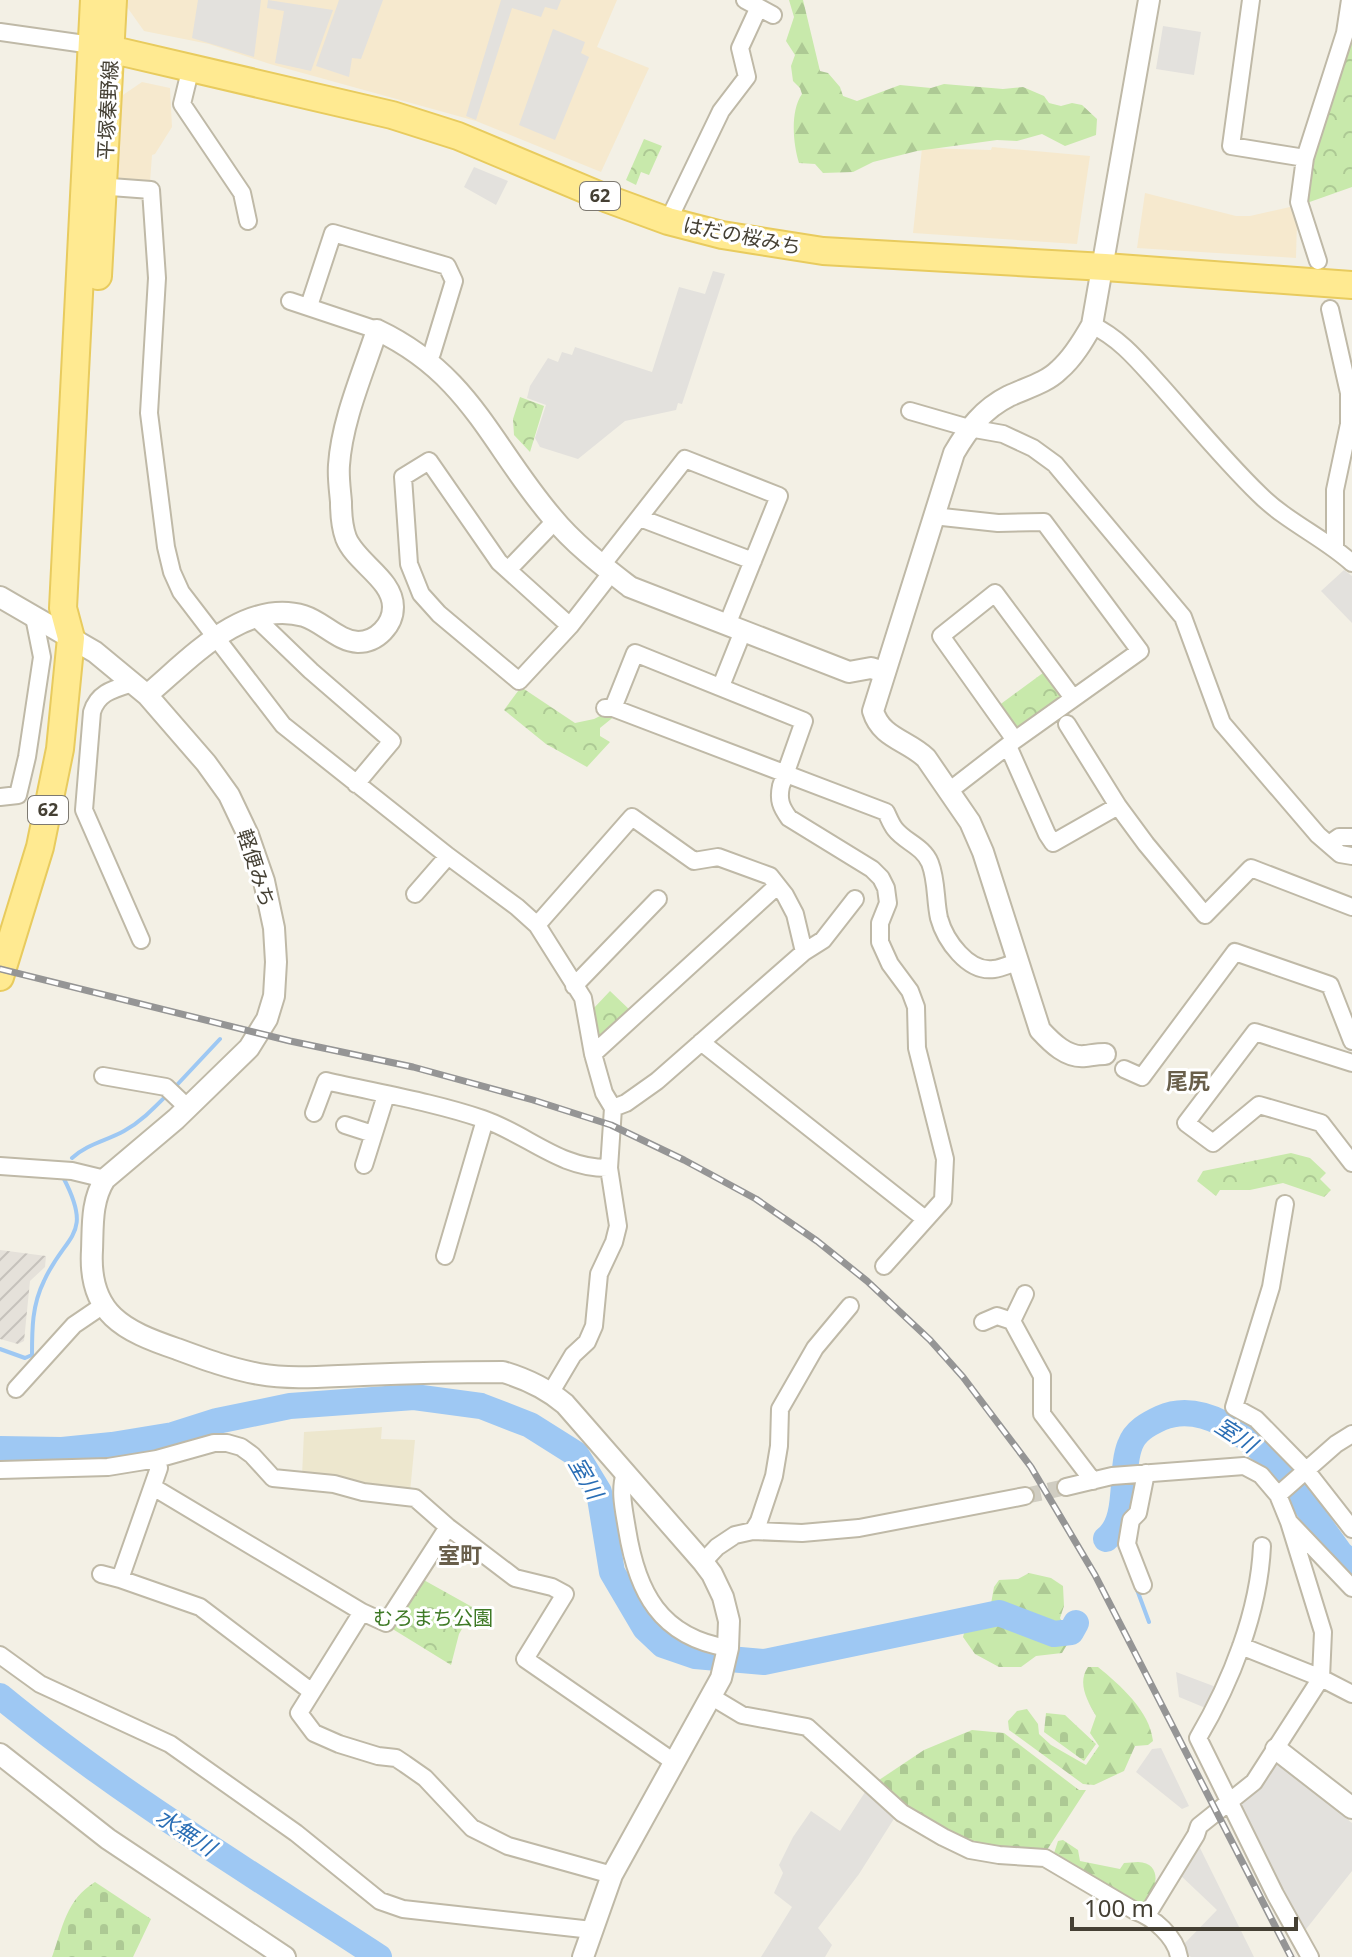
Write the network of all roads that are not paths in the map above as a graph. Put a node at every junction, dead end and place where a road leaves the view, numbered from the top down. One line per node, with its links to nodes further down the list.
1 (94, 0): 9 (main road)
2 (113, 0): 9 (main road)
3 (1149, 0): 16 (street)
4 (1251, 0): 11 (street)
5 (1350, 0): 8 (street)
6 (759, 8): 14 (street)
7 (0, 32): 9 (street)
8 (1348, 34): 11 (street)
9 (102, 47): 10 (main road, はだの桜みち / 62); 12 (main road, 平塚秦野線 / 62)
10 (191, 67): 13 (street); 14 (main road, はだの桜みち / 62)
11 (1305, 158): 15 (street)
12 (94, 186): 39 (main road, 平塚秦野線 / 62); 40 (street)
13 (248, 221)
14 (668, 221): 16 (main road, はだの桜みち / 62)
15 (1318, 261)
16 (1105, 267): 17 (main road, はだの桜みち / 62); 21 (street)
17 (1352, 285)
18 (290, 301): 19 (street)
19 (309, 306): 22 (street); 23 (street)
20 (1330, 309): 29 (street)
21 (1092, 325): 25 (street); 29 (street)
22 (377, 330): 23 (street); 36 (street)
23 (427, 360): 28 (street)
24 (910, 411): 25 (street)
25 (969, 428): 26 (street); 53 (street)
26 (933, 516): 41 (street); 44 (street)
27 (640, 518): 30 (street); 30 (street); 33 (street)
28 (555, 521): 32 (street); 33 (street)
29 (1335, 548): 31 (street)
30 (753, 561): 37 (street)
31 (1352, 563)
32 (508, 570): 38 (street); 38 (street)
33 (604, 573): 37 (street); 38 (street)
34 (0, 597): 35 (street, 軽便みち)
35 (34, 617): 39 (street, 軽便みち); 50 (street)
36 (256, 618): 40 (street); 48 (street)
37 (737, 623): 41 (street); 42 (street)
38 (570, 626)
39 (71, 638): 43 (street, 軽便みち); 65 (main road, 平塚秦野線 / 62)
40 (217, 638): 43 (street); 48 (street)
41 (884, 672): 49 (street)
42 (721, 686): 47 (street); 47 (street)
43 (140, 689): 62 (street); 75 (street, 軽便みち)
44 (1073, 698): 46 (street); 46 (street)
45 (1067, 724): 51 (street)
46 (1012, 743): 49 (street); 51 (street)
47 (785, 775): 64 (street); 87 (street)
48 (356, 784): 54 (street)
49 (949, 791): 64 (street)
50 (0, 797)
51 (1118, 806): 60 (street)
52 (1352, 837): 53 (street)
53 (1329, 844): 55 (street)
54 (448, 856): 57 (street); 61 (street)
55 (1352, 856)
56 (777, 886): 61 (street); 63 (street); 69 (street)
57 (415, 894)
58 (658, 899): 66 (street)
59 (855, 899): 63 (street)
60 (1352, 907)
61 (537, 925): 66 (street)
62 (141, 940)
63 (804, 952): 67 (street)
64 (1017, 962): 70 (street)
65 (0, 977)
66 (574, 986): 69 (street)
67 (701, 1042): 76 (street); 87 (street)
68 (1352, 1042): 71 (street); 72 (street)
69 (593, 1054): 76 (street)
70 (1105, 1054)
71 (1348, 1062): 81 (street)
72 (1124, 1069)
73 (103, 1076): 75 (street)
74 (386, 1095): 77 (street); 78 (street); 80 (street)
75 (177, 1097): 85 (street, 軽便みち)
76 (613, 1108): 84 (street)
77 (314, 1113)
78 (485, 1120): 84 (street); 88 (street)
79 (345, 1125): 80 (street)
80 (373, 1134): 82 (street)
81 (1352, 1163)
82 (364, 1165)
83 (0, 1166): 85 (street)
84 (609, 1168): 96 (street)
85 (105, 1179): 91 (street)
86 (1285, 1204): 100 (street)
87 (925, 1219): 89 (street)
88 (445, 1256)
89 (884, 1266)
90 (1025, 1294): 93 (street)
91 (102, 1306): 95 (street); 96 (street)
92 (850, 1306): 111 (street)
93 (1012, 1321): 94 (street); 103 (street)
94 (983, 1322)
95 (16, 1389)
96 (551, 1392): 101 (street)
97 (1352, 1434): 100 (street)
98 (157, 1459): 99 (street); 104 (street); 109 (street)
99 (0, 1470)
100 (1304, 1472): 106 (street); 110 (street)
101 (625, 1473): 113 (street); 120 (street)
102 (1142, 1474): 103 (street); 106 (street); 116 (street)
103 (1093, 1481): 105 (street)
104 (153, 1487): 115 (street); 118 (street)
105 (1066, 1487)
106 (1278, 1495): 108 (street)
107 (1025, 1496): 111 (street)
108 (1289, 1522): 117 (street); 122 (street)
109 (448, 1527): 118 (street); 128 (street)
110 (1352, 1529)
111 (753, 1531): 113 (street)
112 (1262, 1546): 119 (street)
113 (703, 1562): 120 (street)
114 (101, 1574): 115 (street)
115 (120, 1579): 123 (street)
116 (1143, 1585)
117 (1352, 1588)
118 (362, 1612): 123 (street)
119 (1241, 1646): 122 (street); 129 (street)
120 (728, 1649): 125 (street)
121 (0, 1655): 133 (street)
122 (1321, 1678): 124 (street); 126 (street)
123 (312, 1692): 131 (street)
124 (1352, 1694)
125 (712, 1697): 128 (street); 132 (street)
126 (1276, 1749): 129 (street); 130 (street)
127 (0, 1754): 134 (street)
128 (674, 1762): 131 (street)
129 (1228, 1801): 132 (street); 137 (street)
130 (1352, 1808)
131 (612, 1875): 133 (street)
132 (1147, 1915): 136 (street)
133 (592, 1930): 135 (street)
134 (285, 1957)
135 (583, 1957)
136 (1179, 1957)
137 (1310, 1957)

